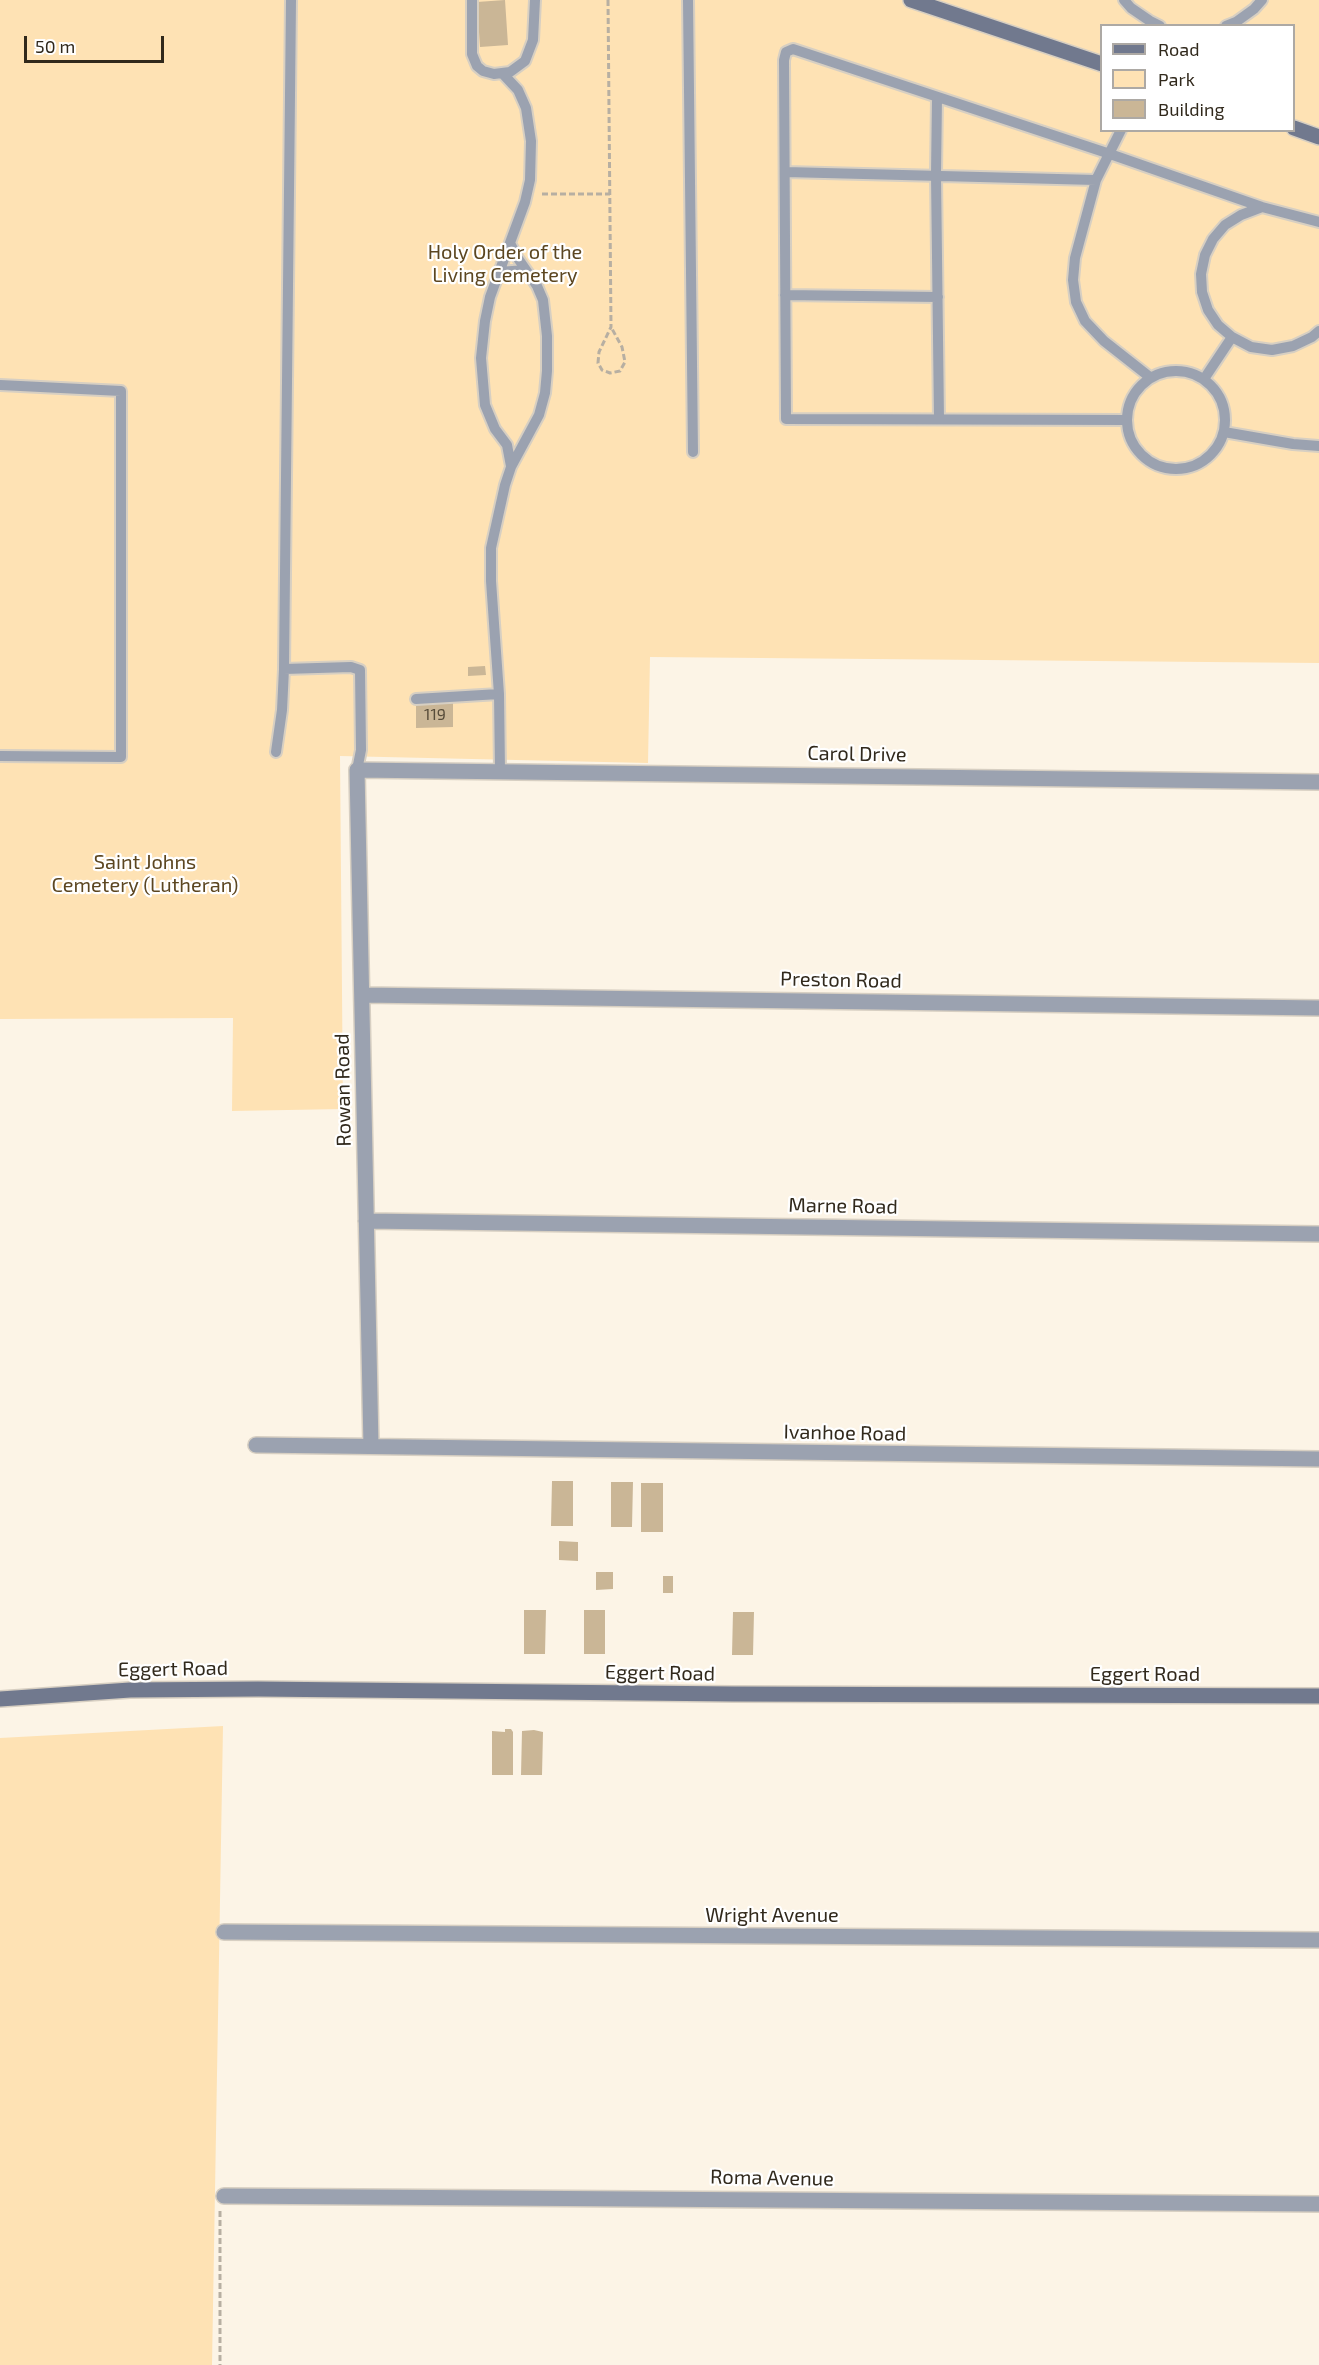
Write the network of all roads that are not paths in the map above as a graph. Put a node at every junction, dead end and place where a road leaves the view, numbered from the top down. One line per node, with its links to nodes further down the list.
1 (291, 0): 40 (lane)
2 (472, 0): 11 (lane)
3 (535, 0): 11 (lane)
4 (688, 0): 38 (lane)
5 (910, 0): 10 (street)
6 (1124, 0): 8 (lane)
7 (1262, 0): 9 (lane)
8 (1156, 24)
9 (1231, 24)
10 (1100, 64)
11 (503, 74): 22 (lane)
12 (937, 97): 16 (lane); 17 (lane); 18 (lane)
13 (1295, 129): 15 (street)
14 (1120, 132): 16 (lane)
15 (1319, 136)
16 (1110, 153): 19 (lane); 20 (lane)
17 (786, 172): 18 (lane); 25 (lane)
18 (936, 175): 19 (lane); 26 (lane)
19 (1096, 180): 29 (lane)
20 (1262, 207): 21 (lane); 28 (lane)
21 (1319, 222)
22 (510, 243): 23 (lane); 24 (lane)
23 (526, 270): 24 (lane); 35 (lane)
24 (499, 272): 36 (lane)
25 (785, 295): 26 (lane); 32 (lane)
26 (938, 297): 32 (lane)
27 (1319, 331): 28 (lane)
28 (1232, 337): 30 (lane)
29 (1151, 378): 30 (lane); 33 (lane)
30 (1204, 380): 34 (lane)
31 (0, 385): 44 (lane)
32 (939, 419): 33 (lane)
33 (1127, 420): 34 (lane)
34 (1224, 432): 37 (lane)
35 (528, 435): 36 (lane); 39 (lane)
36 (502, 437): 39 (lane)
37 (1319, 446)
38 (693, 452)
39 (512, 467): 41 (lane)
40 (284, 669): 43 (lane); 45 (lane)
41 (499, 694): 42 (lane); 46 (lane)
42 (416, 699)
43 (276, 752)
44 (0, 756)
45 (357, 770): 46 (street, Carol Drive); 48 (street, Rowan Road)
46 (500, 771): 47 (street, Carol Drive)
47 (1319, 782)
48 (362, 995): 49 (street, Preston Road); 50 (street, Rowan Road)
49 (1319, 1008)
50 (366, 1221): 51 (street, Marne Road); 53 (street, Rowan Road)
51 (1319, 1234)
52 (256, 1445): 53 (street, Ivanhoe Road)
53 (371, 1446): 54 (street, Ivanhoe Road)
54 (1319, 1459)
55 (1319, 1696): 56 (street, Eggert Road)
56 (0, 1699)
57 (224, 1932): 58 (street, Wright Avenue)
58 (1319, 1940)
59 (224, 2196): 60 (street, Roma Avenue)
60 (1319, 2204)

